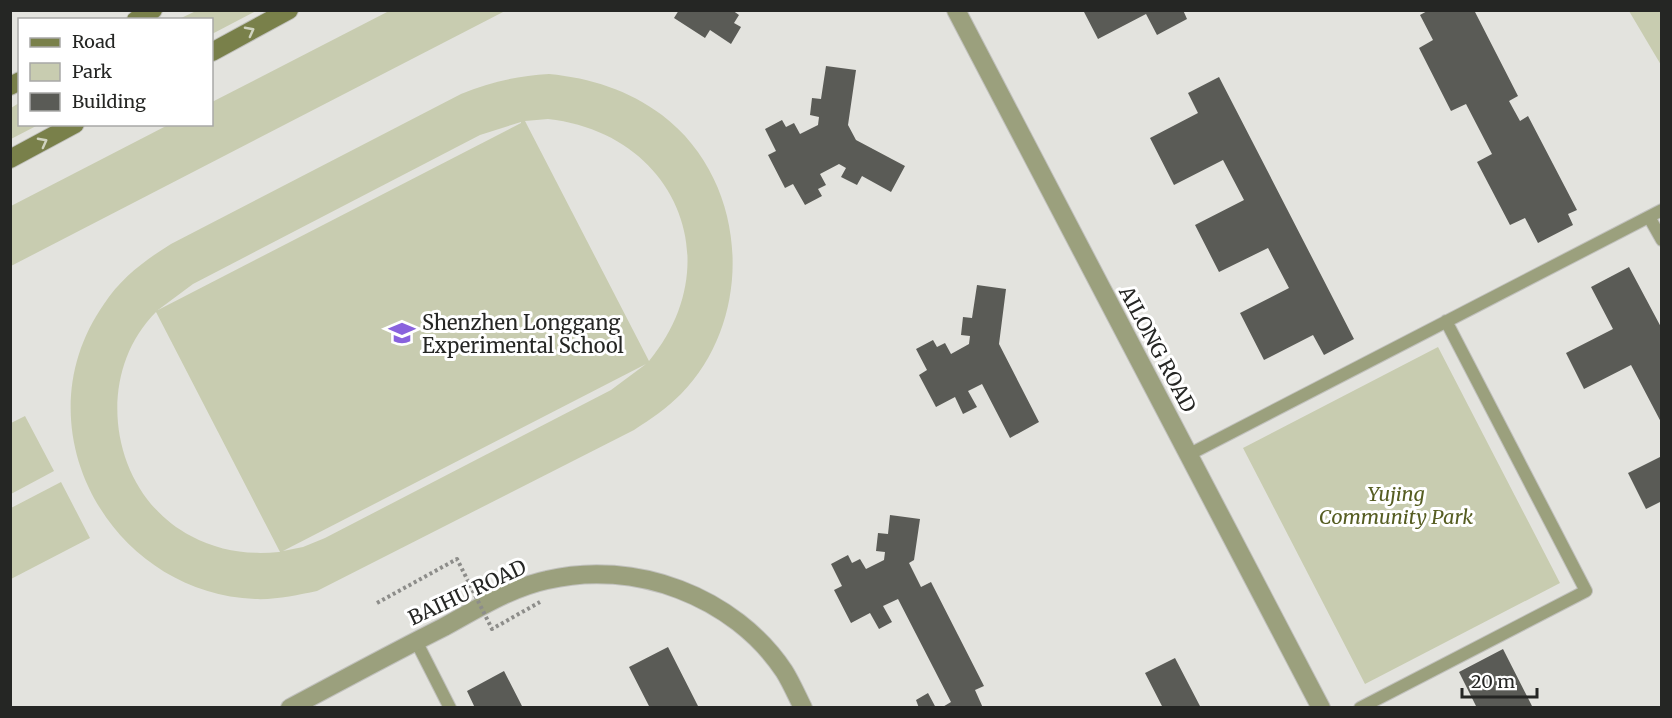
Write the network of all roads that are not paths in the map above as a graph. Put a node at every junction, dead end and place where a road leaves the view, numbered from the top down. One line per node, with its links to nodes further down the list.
1 (153, 10): 4 (street)
2 (289, 10): 5 (street, one-way to 2)
3 (956, 10): 12 (street, AILONG ROAD)
4 (139, 18)
5 (213, 51)
6 (71, 126): 7 (street, one-way to 6)
7 (10, 159)
8 (1662, 210): 9 (lane)
9 (1649, 217): 10 (lane); 11 (lane)
10 (1662, 240)
11 (1446, 321): 12 (lane); 18 (lane)
12 (1188, 455): 17 (street, AILONG ROAD)
13 (416, 641): 14 (street, BAIHU ROAD); 15 (lane); 16 (street, BAIHU ROAD)
14 (290, 708)
15 (450, 708)
16 (803, 708)
17 (1321, 708)
18 (1360, 708)

